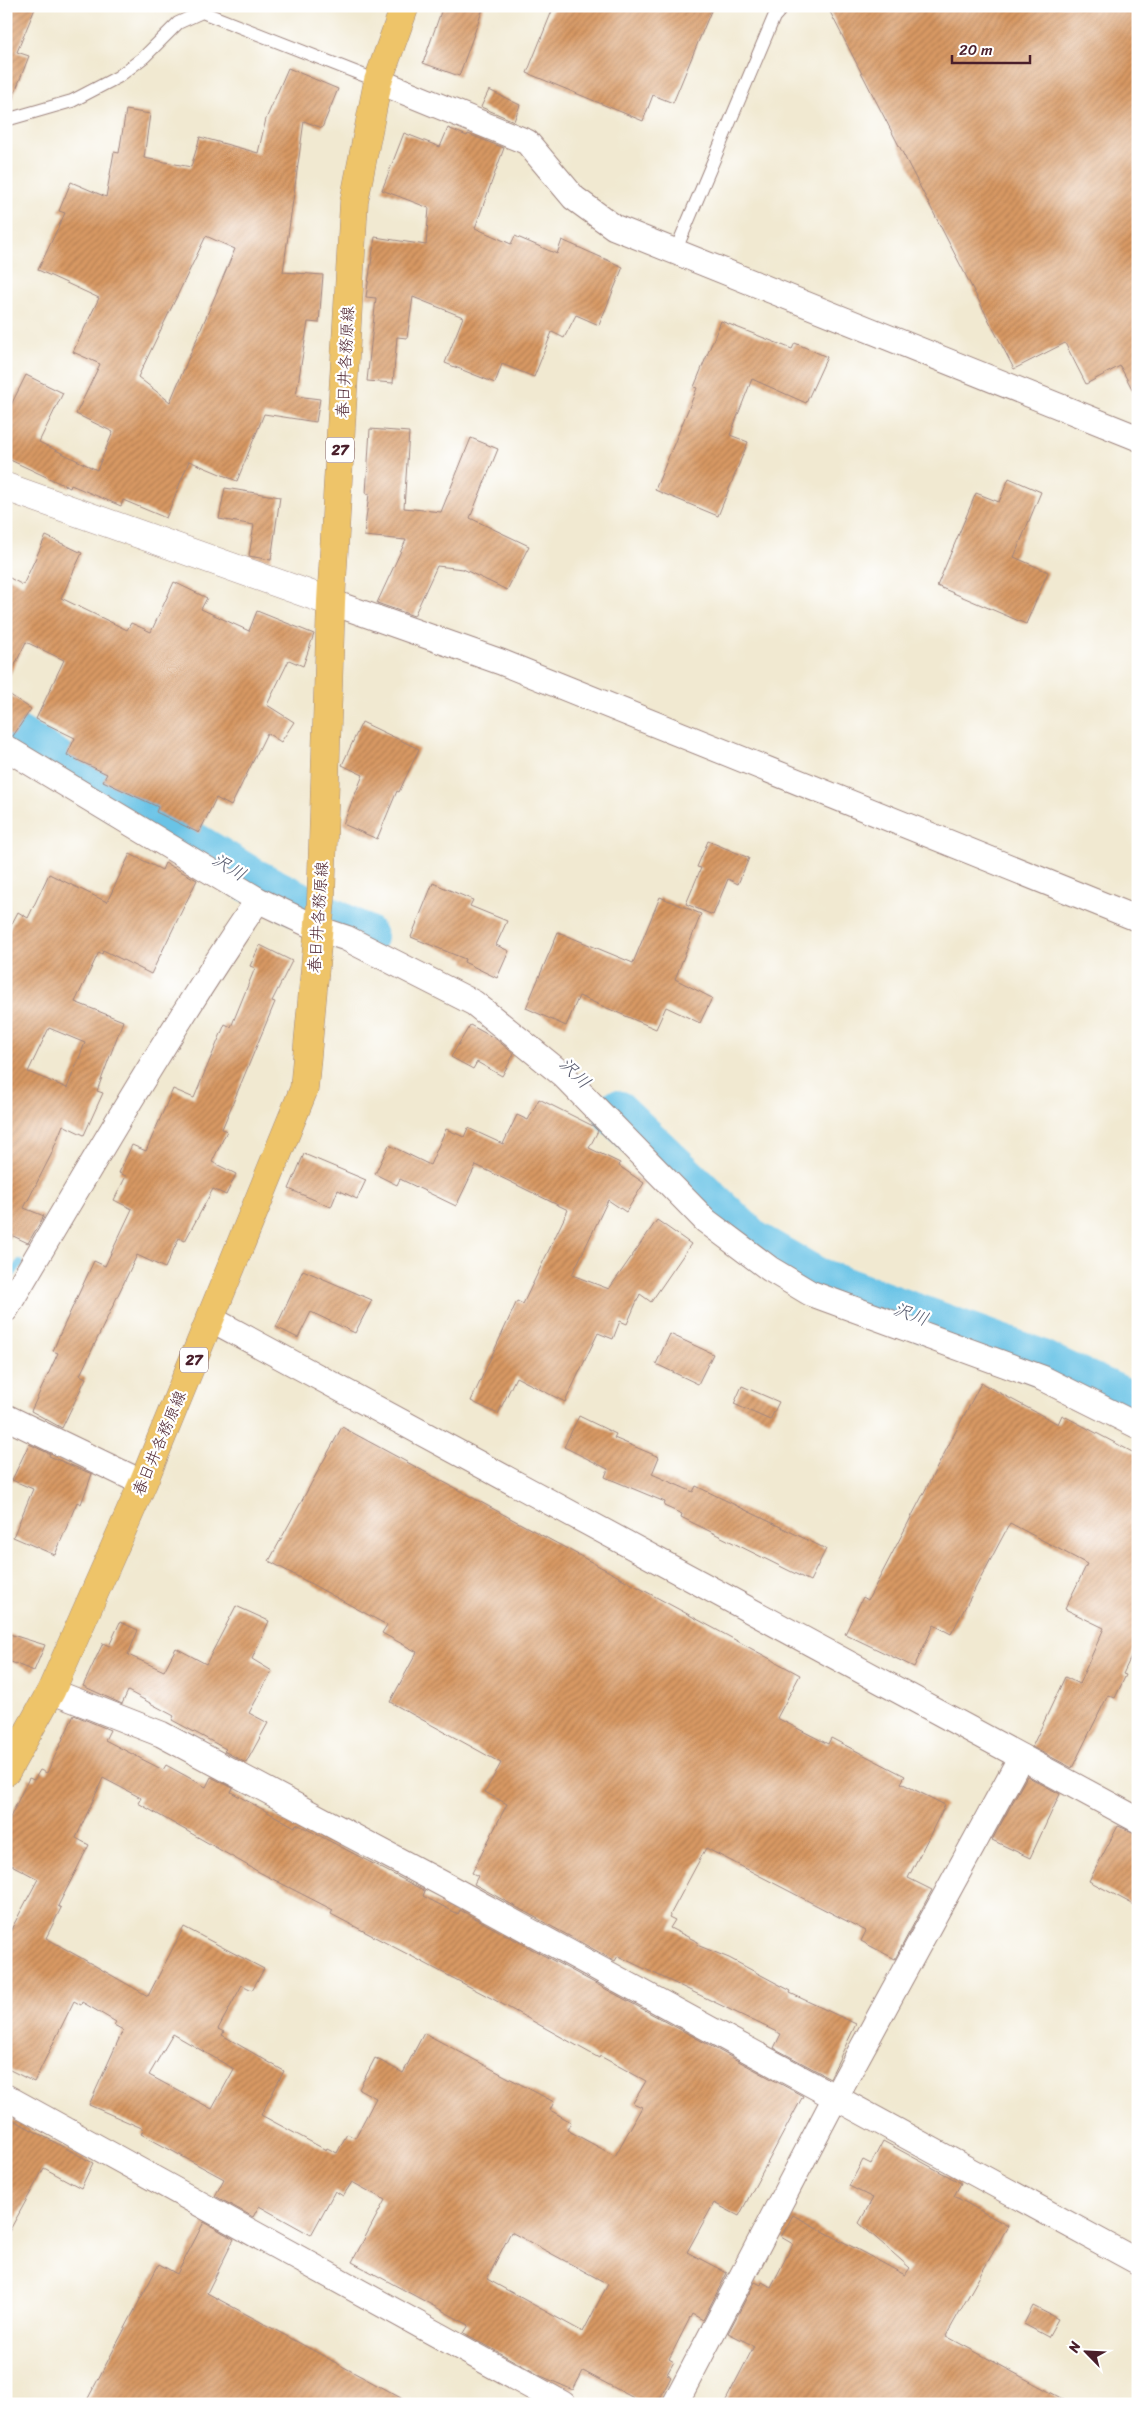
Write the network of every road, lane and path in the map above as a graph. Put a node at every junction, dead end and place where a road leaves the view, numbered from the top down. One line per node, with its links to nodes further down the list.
1 (405, 6): 3 (main road, 春日井各務原線 / 27)
2 (784, 6): 5 (lane)
3 (378, 81): 4 (lane); 5 (street); 8 (main road, 春日井各務原線 / 27)
4 (6, 120)
5 (675, 252): 6 (street)
6 (1138, 438)
7 (6, 487): 8 (street)
8 (331, 602): 11 (street); 12 (main road, 春日井各務原線 / 27)
9 (6, 748): 10 (street)
10 (258, 900): 12 (street); 13 (street)
11 (1138, 919)
12 (319, 928): 14 (main road, 春日井各務原線 / 27); 16 (street)
13 (6, 1309)
14 (211, 1319): 17 (main road, 春日井各務原線 / 27); 19 (street)
15 (6, 1417): 17 (street)
16 (1138, 1426)
17 (143, 1482): 18 (main road, 春日井各務原線 / 27)
18 (51, 1691): 20 (main road, 春日井各務原線 / 27); 23 (street)
19 (1021, 1757): 21 (street); 23 (street)
20 (6, 1772)
21 (1138, 1820)
22 (6, 2097): 25 (street)
23 (836, 2098): 24 (street); 26 (street)
24 (1138, 2262)
25 (563, 2404)
26 (675, 2404)

